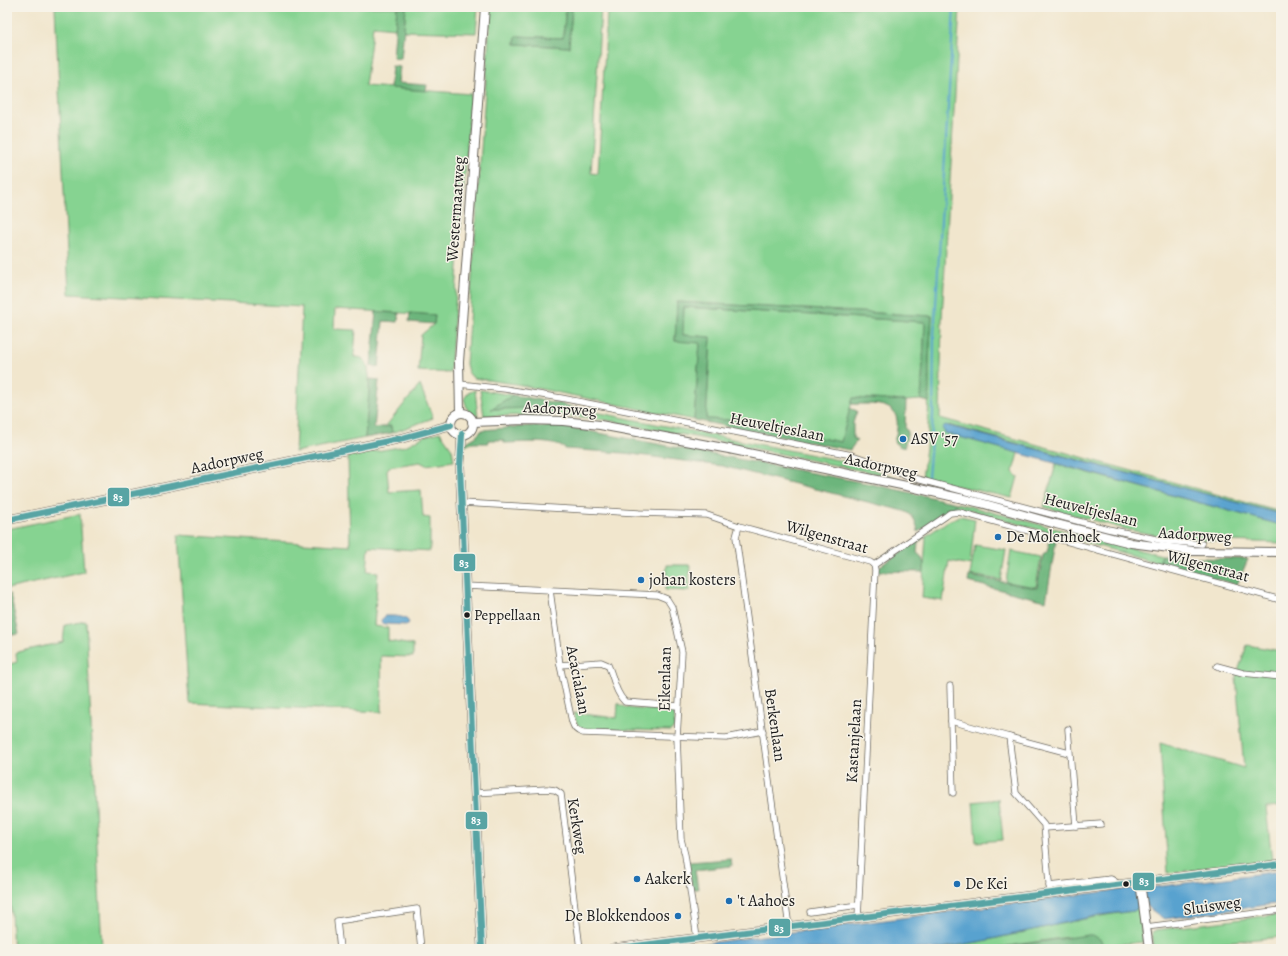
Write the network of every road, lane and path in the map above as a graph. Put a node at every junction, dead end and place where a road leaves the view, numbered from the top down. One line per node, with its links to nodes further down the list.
1 (485, 7): 2 (street, Westermaatweg)
2 (459, 384): 3 (street, Westermaatweg); 10 (street, Heuveltjeslaan)
3 (460, 413): 4 (street); 5 (street)
4 (472, 422): 6 (street); 11 (street, Aadorpweg)
5 (451, 425): 6 (street); 8 (street, Aadorpweg)
6 (462, 434): 7 (street)
7 (462, 503): 9 (street, Wilgenstraat); 13 (street)
8 (7, 520)
9 (738, 526): 12 (street, Wilgenstraat); 22 (street, Berkenlaan)
10 (1202, 544)
11 (1281, 552)
12 (874, 565): 15 (street, Wilgenstraat); 35 (street, Kastanjelaan)
13 (465, 586): 14 (street, Eikenlaan); 27 (street)
14 (550, 590): 16 (street, Acacialaan); 20 (street, Eikenlaan)
15 (1281, 600)
16 (560, 665): 20 (street); 24 (street, Acacialaan)
17 (1216, 666): 18 (street)
18 (1281, 678)
19 (950, 686): 21 (street)
20 (678, 706): 24 (street, Eikenlaan)
21 (951, 721): 25 (street); 28 (street)
22 (763, 730): 24 (street, Acacialaan); 39 (street, Berkenlaan)
23 (1068, 730): 26 (street)
24 (677, 737): 41 (street, Eikenlaan)
25 (1009, 737): 26 (street); 31 (street)
26 (1069, 753): 30 (street)
27 (474, 793): 44 (street); 45 (street, Kerkweg)
28 (953, 793)
29 (1101, 824): 30 (street)
30 (1076, 826): 31 (street)
31 (1045, 828): 34 (street)
32 (1281, 864): 33 (street)
33 (1140, 882): 34 (street); 40 (street)
34 (1050, 890): 38 (street)
35 (858, 905): 37 (street); 38 (street, Kastanjelaan)
36 (1281, 910): 40 (street, Sluisweg)
37 (810, 912)
38 (858, 918): 39 (street)
39 (789, 927): 41 (street)
40 (1146, 927): 47 (street)
41 (697, 938): 46 (street)
42 (340, 949): 43 (street)
43 (421, 949)
44 (482, 949)
45 (580, 949)
46 (612, 949)
47 (1149, 949)

